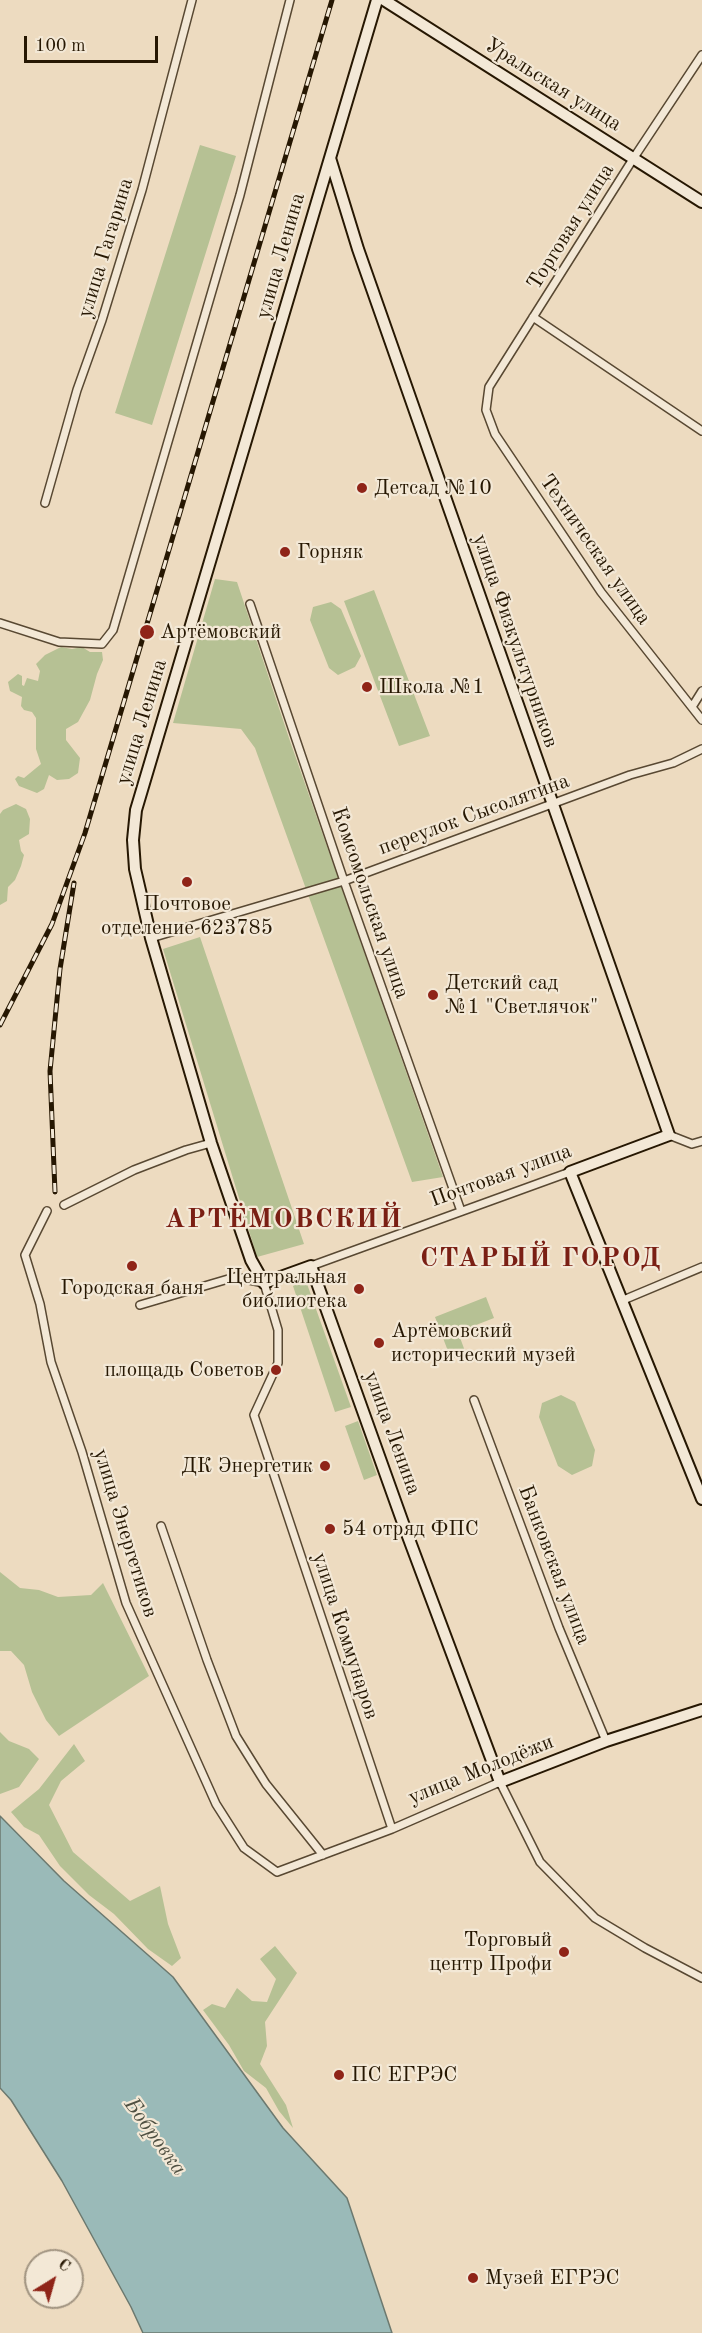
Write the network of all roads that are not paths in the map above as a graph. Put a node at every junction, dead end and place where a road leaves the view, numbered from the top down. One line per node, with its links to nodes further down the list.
1 (192, 0): 12 (street, улица Гагарина)
2 (290, 0): 14 (street)
3 (377, 0): 6 (street, улица Ленина)
4 (384, 0): 7 (street, Уральская улица)
5 (702, 55): 7 (street, Торговая улица)
6 (330, 157): 19 (street, улица Физкультурников); 21 (street, улица Ленина)
7 (633, 159): 8 (street, Уральская улица); 9 (street, Торговая улица)
8 (702, 202)
9 (533, 317): 10 (street, Торговая улица); 11 (street)
10 (489, 387): 16 (street, Техническая улица)
11 (702, 431)
12 (45, 503)
13 (250, 604): 20 (street, Комсомольская улица)
14 (0, 623)
15 (702, 691): 16 (street)
16 (692, 707): 17 (street, Техническая улица)
17 (702, 720)
18 (702, 749): 19 (street, переулок Сысолятина)
19 (552, 805): 20 (street, переулок Сысолятина); 22 (street, улица Физкультурников)
20 (344, 881): 21 (street, переулок Сысолятина); 28 (street, Комсомольская улица)
21 (151, 938): 24 (street, улица Ленина)
22 (669, 1135): 23 (street); 25 (street, Почтовая улица)
23 (702, 1141)
24 (212, 1143): 26 (street); 31 (street, улица Ленина)
25 (570, 1172): 28 (street, Почтовая улица); 32 (street)
26 (64, 1205)
27 (47, 1211): 42 (street, улица Энергетиков)
28 (461, 1211): 29 (street, Почтовая улица)
29 (311, 1266): 31 (street, Почтовая улица); 39 (street, улица Ленина)
30 (702, 1267): 32 (street)
31 (264, 1282): 33 (street, Почтовая улица); 40 (street, улица Коммунаров)
32 (621, 1301): 35 (street)
33 (140, 1305)
34 (474, 1400): 38 (street, Банковская улица)
35 (702, 1499)
36 (161, 1526): 41 (street, улица Энергетиков)
37 (702, 1710): 38 (street, улица Молодёжи)
38 (606, 1741): 39 (street, улица Молодёжи)
39 (500, 1782): 40 (street, улица Молодёжи); 43 (street)
40 (392, 1829): 41 (street, улица Молодёжи)
41 (323, 1855): 42 (street, улица Молодёжи)
42 (277, 1872)
43 (702, 1978)

